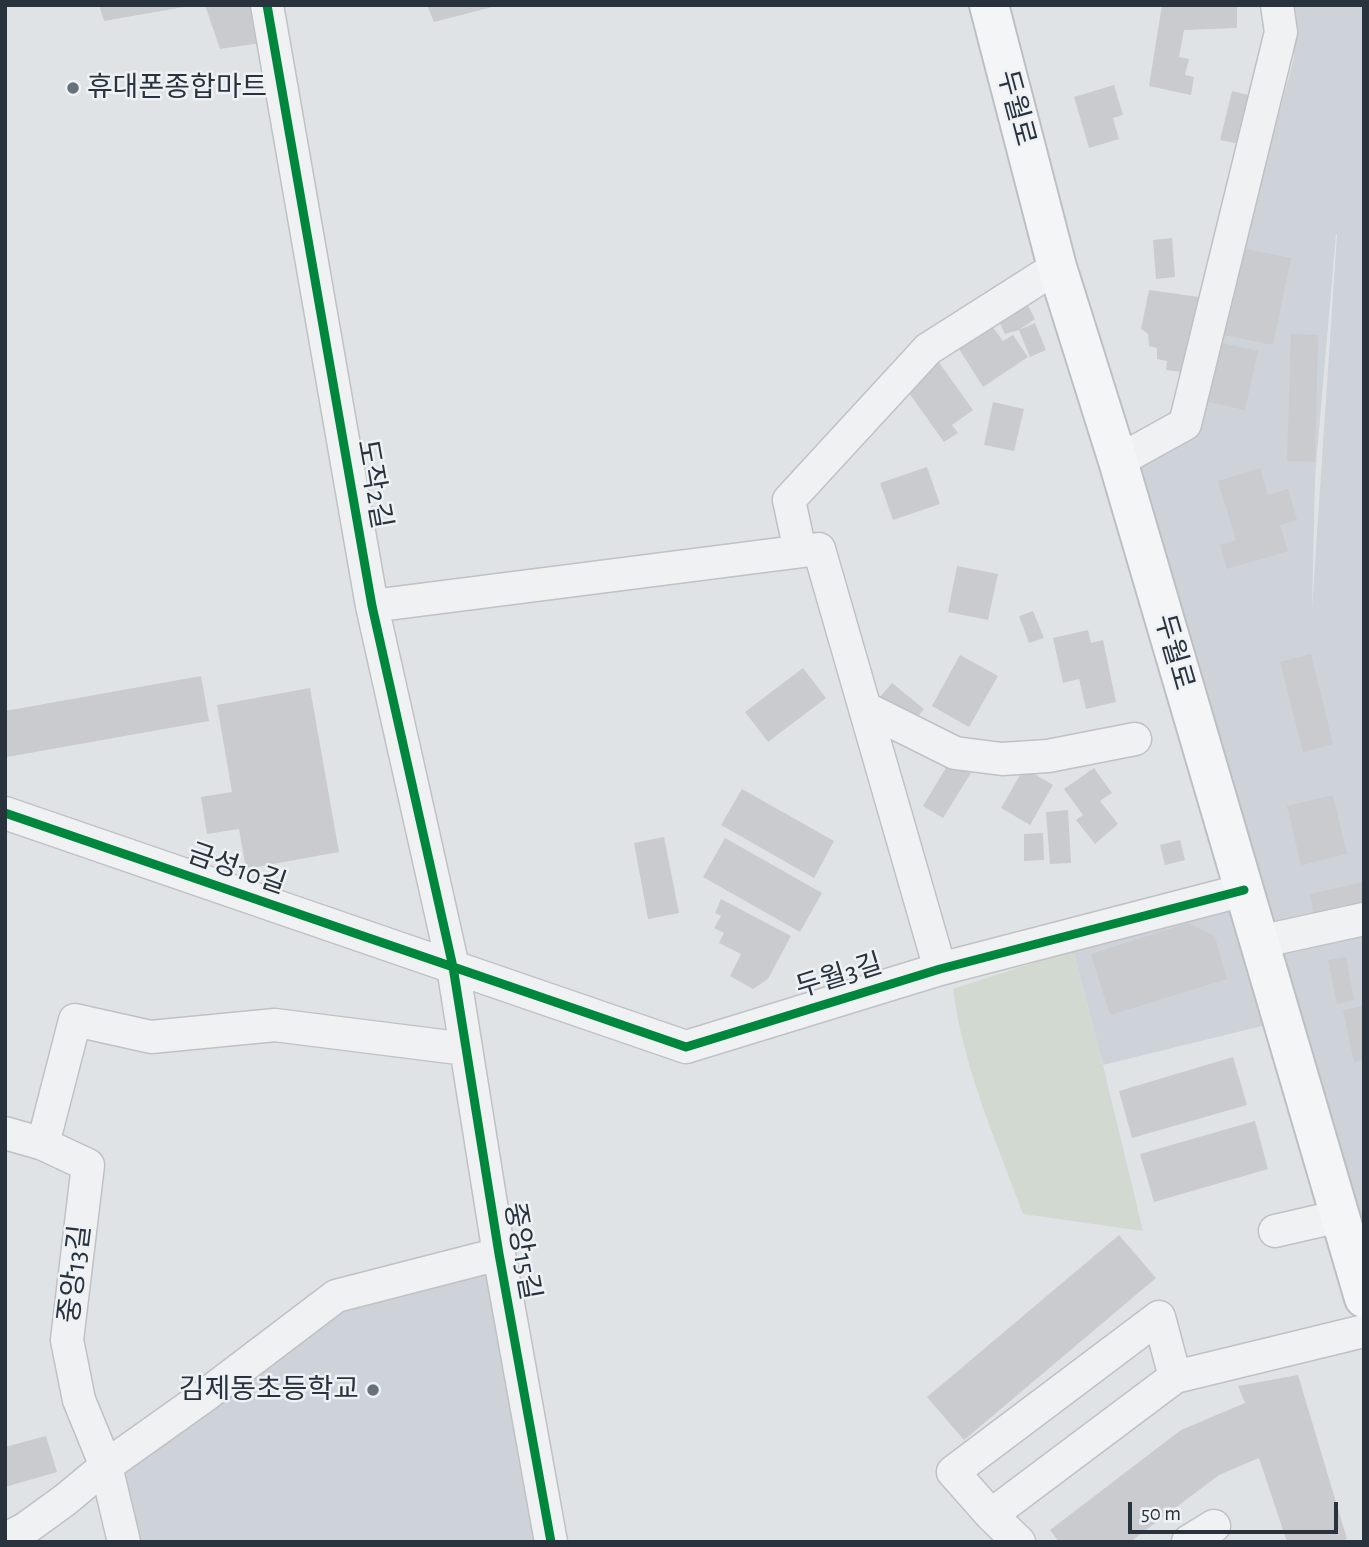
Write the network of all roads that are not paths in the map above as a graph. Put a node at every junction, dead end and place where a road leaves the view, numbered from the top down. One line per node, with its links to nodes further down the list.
1 (267, 5): 7 (street, 도작2길)
2 (989, 5): 4 (main road, 두월로)
3 (1277, 5): 5 (street)
4 (1057, 267): 5 (main road, 두월로); 6 (street)
5 (1118, 461): 11 (main road, 두월로)
6 (800, 551): 7 (street); 8 (street)
7 (372, 606): 14 (street, 도작2길)
8 (865, 708): 9 (street); 15 (street)
9 (1135, 739)
10 (5, 813): 14 (street, 금성10길)
11 (1244, 890): 13 (main road, 두월로); 15 (street, 두월3길)
12 (1364, 919): 13 (street)
13 (1259, 942): 19 (main road, 두월로)
14 (453, 967): 15 (street, 두월3길); 16 (street, 중앙15길)
15 (940, 969)
16 (466, 1049): 18 (street); 21 (street, 중앙15길)
17 (5, 1133): 18 (street, 중앙13길)
18 (43, 1144): 25 (street, 중앙13길)
19 (1340, 1216): 20 (street); 22 (main road, 두월로)
20 (1275, 1231)
21 (499, 1254): 25 (street, 중앙15길); 29 (street, 중앙15길)
22 (1364, 1298)
23 (1364, 1331): 24 (street)
24 (1175, 1377): 26 (street); 26 (street)
25 (106, 1466): 27 (street); 28 (street, 중앙13길)
26 (991, 1515): 30 (street)
27 (12, 1529)
28 (124, 1542)
29 (551, 1542)
30 (1019, 1542)

